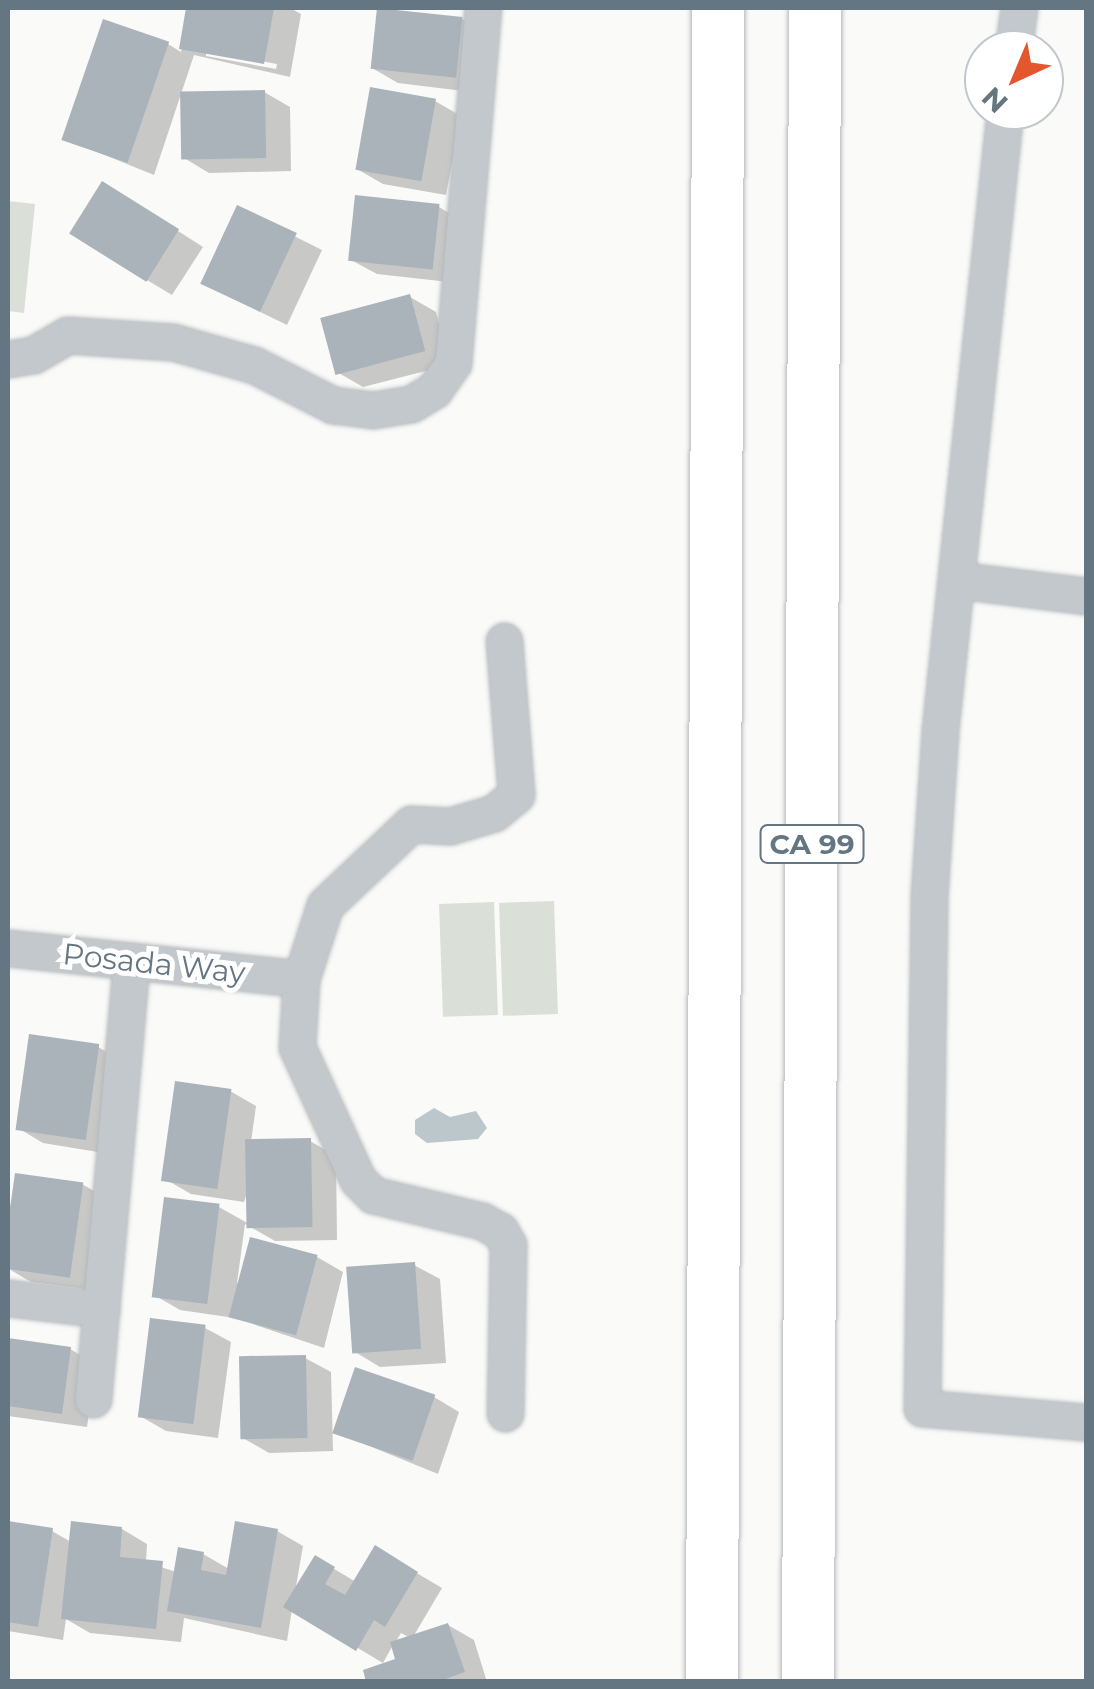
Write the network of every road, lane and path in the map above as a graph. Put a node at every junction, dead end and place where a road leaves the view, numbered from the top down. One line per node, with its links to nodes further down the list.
1 (483, 8): 5 (street)
2 (718, 8): 17 (highway, CA 99)
3 (816, 8): 18 (highway, CA 99)
4 (1003, 130): 6 (street)
5 (8, 358)
6 (958, 580): 7 (street); 16 (street)
7 (1086, 596)
8 (504, 641): 11 (street)
9 (8, 948): 10 (street, Posada Way)
10 (131, 961): 11 (street, Posada Way); 13 (street)
11 (301, 979): 15 (street)
12 (8, 1298): 13 (street)
13 (101, 1309): 14 (street)
14 (94, 1399)
15 (505, 1413)
16 (1086, 1422)
17 (712, 1682)
18 (808, 1682)

